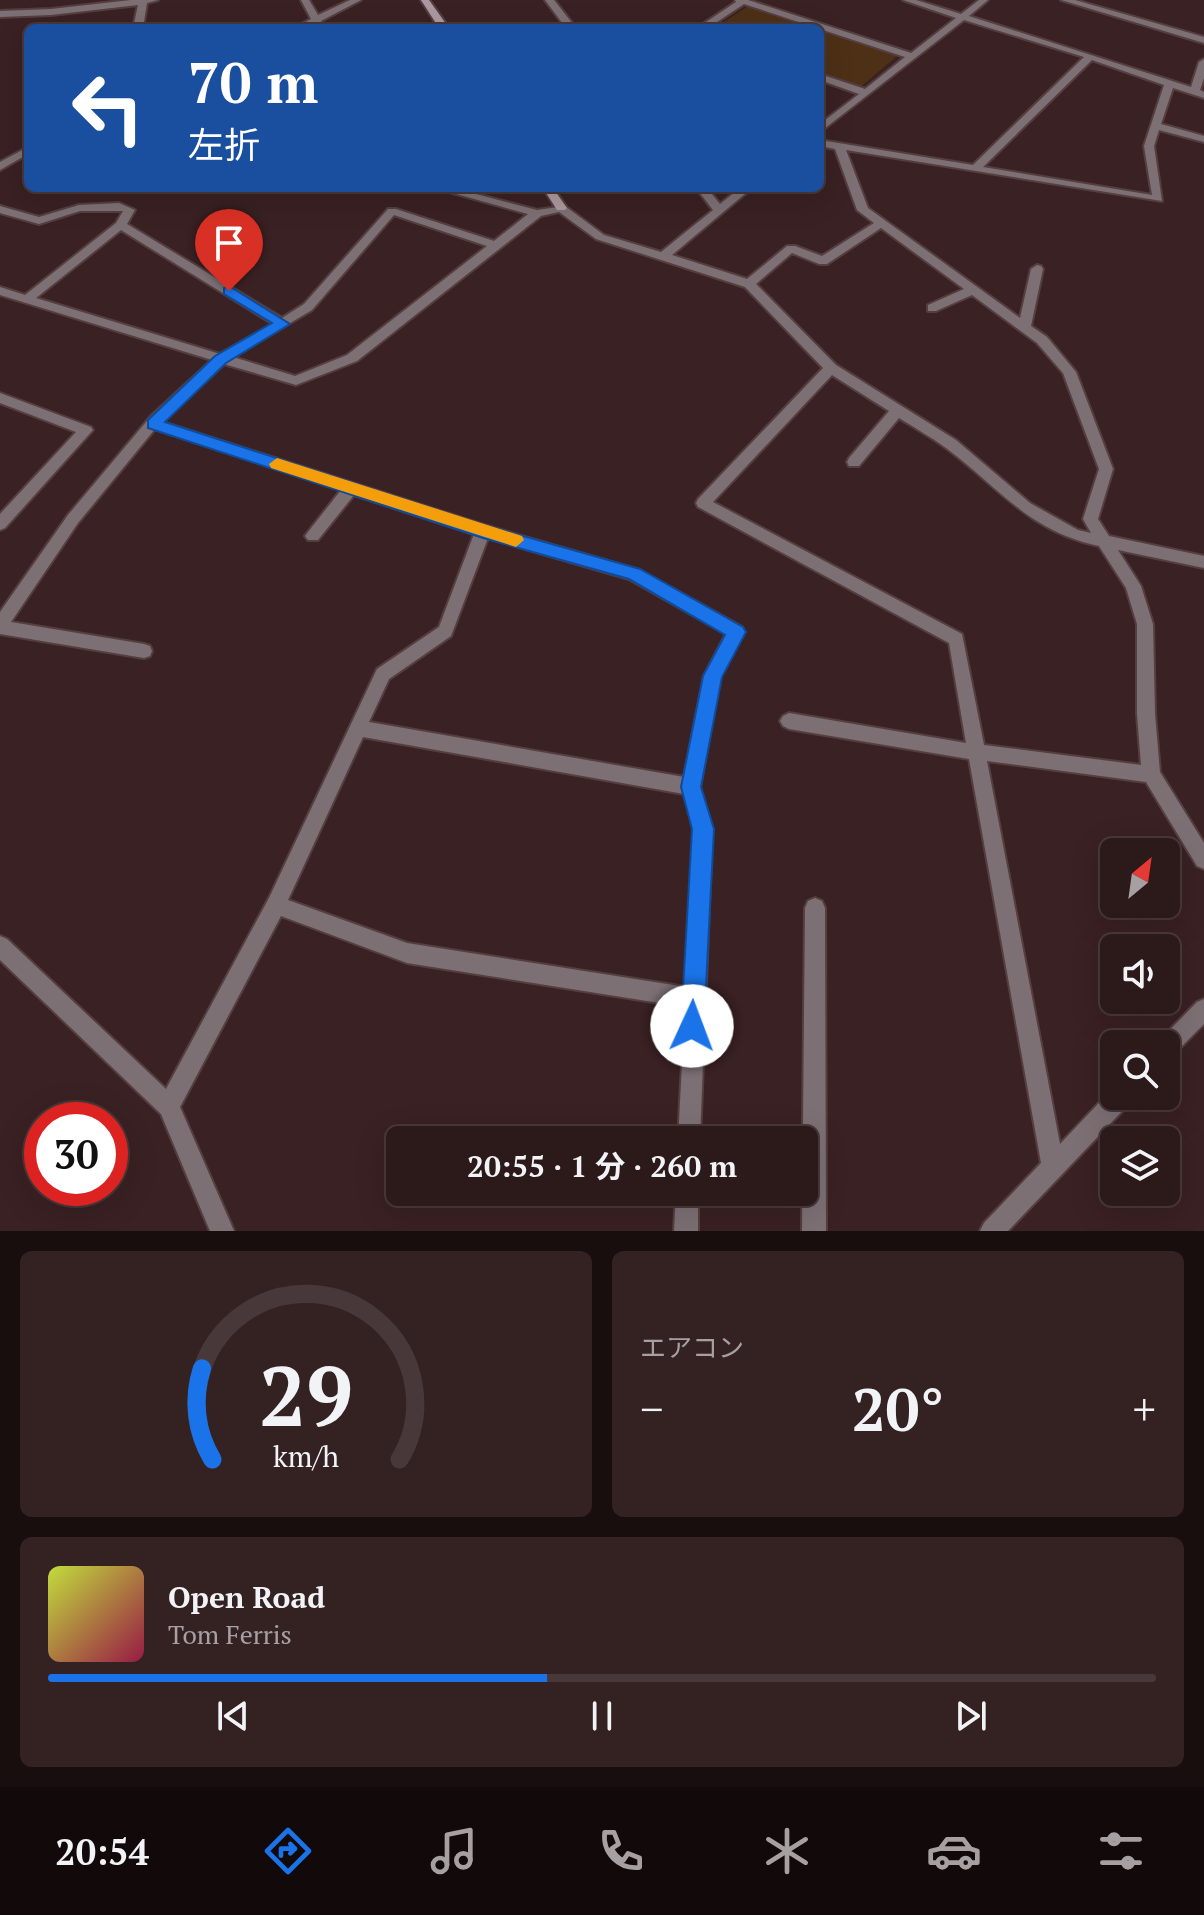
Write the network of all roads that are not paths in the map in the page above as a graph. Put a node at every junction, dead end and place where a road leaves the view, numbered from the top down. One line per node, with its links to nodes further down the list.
1 (154, 0): 9 (street)
2 (305, 0): 14 (street)
3 (357, 0): 14 (street)
4 (425, 0): 15 (street)
5 (549, 0): 16 (street)
6 (907, 0): 12 (street)
7 (984, 0): 12 (street)
8 (1065, 0): 20 (street)
9 (143, 1): 11 (street); 13 (street)
10 (741, 1): 17 (street); 18 (street)
11 (0, 14)
12 (963, 17): 21 (street); 22 (street)
13 (139, 24)
14 (319, 24)
15 (441, 24)
16 (568, 24)
17 (708, 24)
18 (812, 24)
19 (824, 28): 21 (street)
20 (1204, 40)
21 (910, 56): 26 (street)
22 (1090, 56): 25 (street); 35 (street)
23 (1204, 62): 27 (street)
24 (824, 78): 26 (street)
25 (1170, 82): 27 (street); 29 (street)
26 (864, 92): 28 (street)
27 (1199, 93)
28 (824, 126)
29 (1156, 126): 30 (street); 35 (street)
30 (1204, 139)
31 (824, 144): 32 (street)
32 (839, 146): 35 (street); 44 (street)
33 (24, 152): 34 (street)
34 (0, 167)
35 (975, 169)
36 (456, 192): 43 (street)
37 (551, 192): 40 (street)
38 (704, 192): 42 (street)
39 (742, 192): 42 (street)
40 (561, 208): 43 (street); 47 (street)
41 (0, 209): 45 (street)
42 (719, 210): 47 (street)
43 (537, 213): 46 (street)
44 (880, 224): 49 (street); 50 (street)
45 (121, 225): 52 (street); 54 (street)
46 (495, 245): 54 (street); 56 (street)
47 (663, 256): 49 (street)
48 (1037, 269): 55 (street)
49 (749, 284): 57 (street)
50 (972, 290): 53 (street); 55 (street)
51 (0, 291): 52 (street)
52 (27, 299): 56 (street)
53 (932, 308)
54 (282, 324): 56 (street)
55 (1024, 327): 66 (street)
56 (221, 360): 60 (street)
57 (831, 368): 59 (street); 72 (street)
58 (0, 398): 63 (street)
59 (898, 410): 61 (street); 66 (street)
60 (154, 424): 62 (street); 68 (street)
61 (854, 462)
62 (351, 488): 64 (street); 65 (street)
63 (0, 524)
64 (483, 531): 71 (street); 74 (street)
65 (313, 536)
66 (1102, 541): 67 (street); 73 (street)
67 (1204, 562)
68 (0, 626): 69 (street)
69 (144, 651)
70 (789, 721): 72 (street)
71 (358, 728): 74 (street); 76 (street)
72 (975, 752): 73 (street); 85 (street)
73 (1151, 774): 75 (street)
74 (691, 787): 79 (street)
75 (1204, 860)
76 (276, 905): 79 (street); 82 (street)
77 (815, 908): 89 (street)
78 (0, 946): 82 (street)
79 (693, 998): 84 (street)
80 (1204, 1009): 81 (street)
81 (1180, 1034)
82 (169, 1106): 87 (street)
83 (1108, 1110): 85 (street)
84 (689, 1126)
85 (1053, 1167): 90 (street)
86 (687, 1206): 88 (street)
87 (222, 1231)
88 (686, 1231)
89 (814, 1231)
90 (992, 1231)

